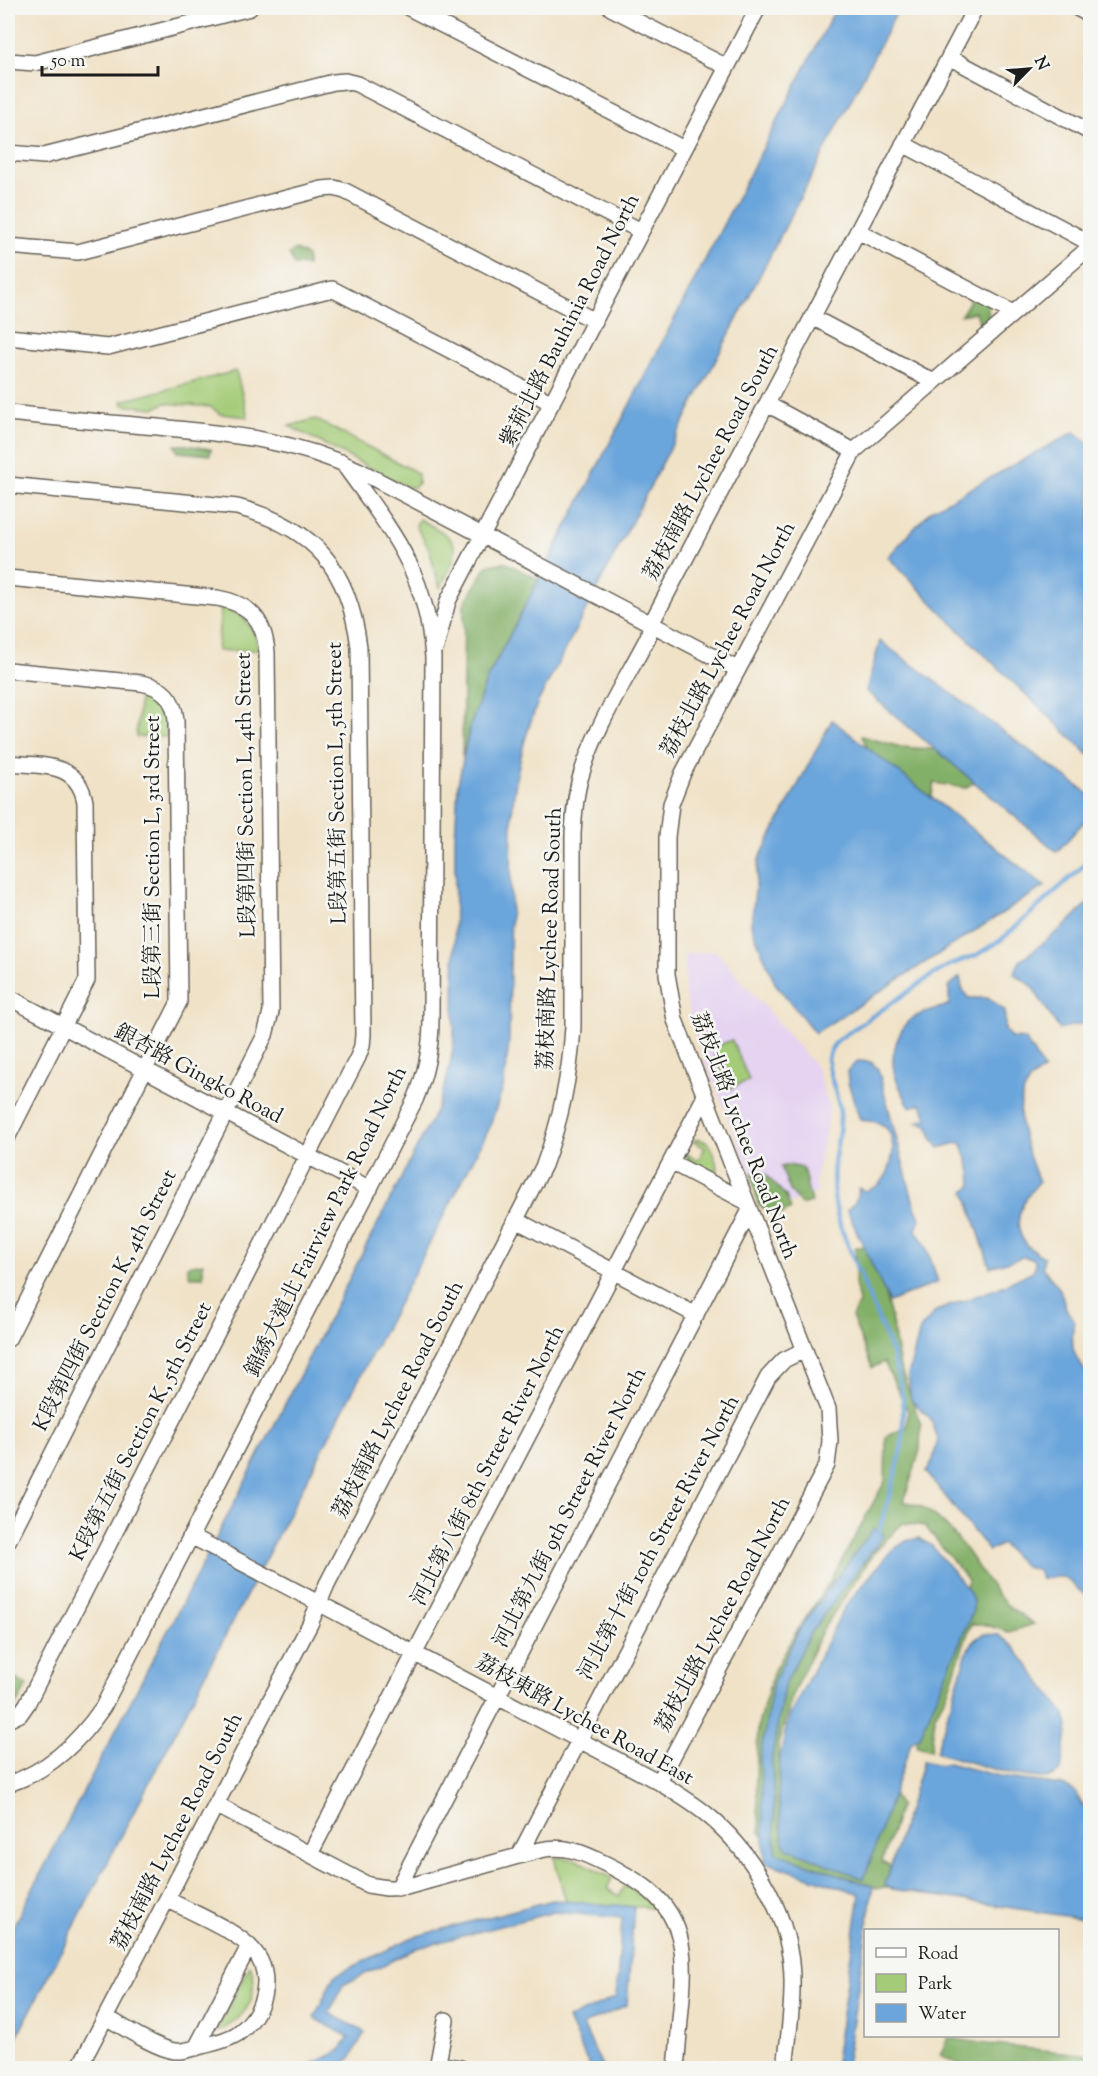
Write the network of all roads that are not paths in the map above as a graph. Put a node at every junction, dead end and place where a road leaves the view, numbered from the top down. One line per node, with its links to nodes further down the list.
1 (250, 8): 9 (street)
2 (409, 8): 13 (street)
3 (611, 8): 10 (street)
4 (758, 8): 10 (street, 紫荊北路 Bauhinia Road North)
5 (975, 8): 8 (street, 荔枝南路 Lychee Road South)
6 (1077, 8): 7 (street)
7 (1090, 15)
8 (949, 57): 11 (street); 12 (street, 荔枝南路 Lychee Road South)
9 (8, 61)
10 (727, 67): 13 (street, 紫荊北路 Bauhinia Road North)
11 (1090, 132)
12 (903, 144): 16 (street, 荔枝南路 Lychee Road South); 17 (street)
13 (684, 149): 15 (street, 紫荊北路 Bauhinia Road North)
14 (8, 153): 15 (street)
15 (641, 231): 21 (street, 紫荊北路 Bauhinia Road North)
16 (858, 231): 19 (street); 20 (street, 荔枝南路 Lychee Road South)
17 (1090, 245): 19 (street, 荔枝北路 Lychee Road North)
18 (8, 246): 21 (street)
19 (1013, 313): 23 (street, 荔枝北路 Lychee Road North)
20 (813, 317): 23 (street); 25 (street, 荔枝南路 Lychee Road South)
21 (595, 321): 24 (street, 紫荊北路 Bauhinia Road North)
22 (8, 337): 24 (street)
23 (934, 382): 27 (street, 荔枝北路 Lychee Road North)
24 (552, 403): 30 (street, 紫荊北路 Bauhinia Road North)
25 (767, 405): 27 (street); 32 (street, 荔枝南路 Lychee Road South)
26 (8, 413): 28 (street)
27 (854, 451): 34 (street, 荔枝北路 Lychee Road North)
28 (342, 462): 30 (street); 33 (street)
29 (8, 486): 43 (street, L段第五街 Section L, 5th Street)
30 (483, 536): 32 (street); 33 (street, 紫荊北路 Bauhinia Road North)
31 (8, 578): 41 (street, L段第四街 Section L, 4th Street)
32 (651, 624): 34 (street); 47 (street, 荔枝南路 Lychee Road South)
33 (433, 657): 45 (street, 錦綉大道北 Fairview Park Road North)
34 (737, 669): 40 (street, 荔枝北路 Lychee Road North)
35 (8, 670): 39 (street, L段第三街 Section L, 3rd Street)
36 (8, 763): 38 (street)
37 (8, 997): 38 (street, 銀杏路 Gingko Road)
38 (63, 1027): 39 (street, 銀杏路 Gingko Road); 42 (street)
39 (145, 1070): 41 (street, 銀杏路 Gingko Road); 50 (street, L段第三街 Section L, 3rd Street)
40 (704, 1098): 44 (street, 河北第八街 8th Street River North); 46 (street, 荔枝北路 Lychee Road North)
41 (226, 1113): 43 (street, 銀杏路 Gingko Road); 53 (street, K段第四街 Section K, 4th Street)
42 (8, 1136)
43 (307, 1156): 45 (street, 銀杏路 Gingko Road); 57 (street, K段第五街 Section K, 5th Street)
44 (671, 1162): 46 (street); 48 (street, 河北第八街 8th Street River North)
45 (370, 1189): 52 (street, 錦綉大道北 Fairview Park Road North)
46 (747, 1206): 49 (street, 河北第九街 9th Street River North); 51 (street, 荔枝北路 Lychee Road North)
47 (516, 1220): 48 (street); 54 (street, 荔枝南路 Lychee Road South)
48 (614, 1272): 49 (street); 55 (street, 河北第八街 8th Street River North)
49 (696, 1315): 56 (street, 河北第九街 9th Street River North)
50 (8, 1338)
51 (804, 1350): 58 (street, 河北第十街 10th Street River North); 59 (street, 荔枝北路 Lychee Road North)
52 (191, 1536): 54 (street, 荔枝東路 Lychee Road East); 60 (street, 錦綉大道北 Fairview Park Road North)
53 (8, 1541)
54 (319, 1603): 55 (street, 荔枝東路 Lychee Road East); 61 (street, 荔枝南路 Lychee Road South)
55 (415, 1654): 56 (street, 荔枝東路 Lychee Road East); 62 (street, 河北第八街 8th Street River North)
56 (497, 1697): 58 (street, 荔枝東路 Lychee Road East); 64 (street, 河北第九街 9th Street River North)
57 (8, 1720)
58 (579, 1740): 59 (street, 荔枝東路 Lychee Road East); 63 (street, 河北第十街 10th Street River North)
59 (659, 1782): 74 (street, 荔枝東路 Lychee Road East)
60 (8, 1784)
61 (216, 1805): 62 (street); 65 (street, 荔枝南路 Lychee Road South)
62 (310, 1854): 64 (street)
63 (519, 1856): 64 (street); 73 (street)
64 (398, 1888)
65 (167, 1899): 66 (street); 67 (street, 荔枝南路 Lychee Road South)
66 (249, 1946): 69 (street); 69 (street)
67 (105, 2017): 69 (street); 71 (street, 荔枝南路 Lychee Road South)
68 (446, 2020): 70 (street)
69 (196, 2048)
70 (438, 2066): 72 (street)
71 (79, 2068)
72 (461, 2068)
73 (676, 2068)
74 (785, 2068)

